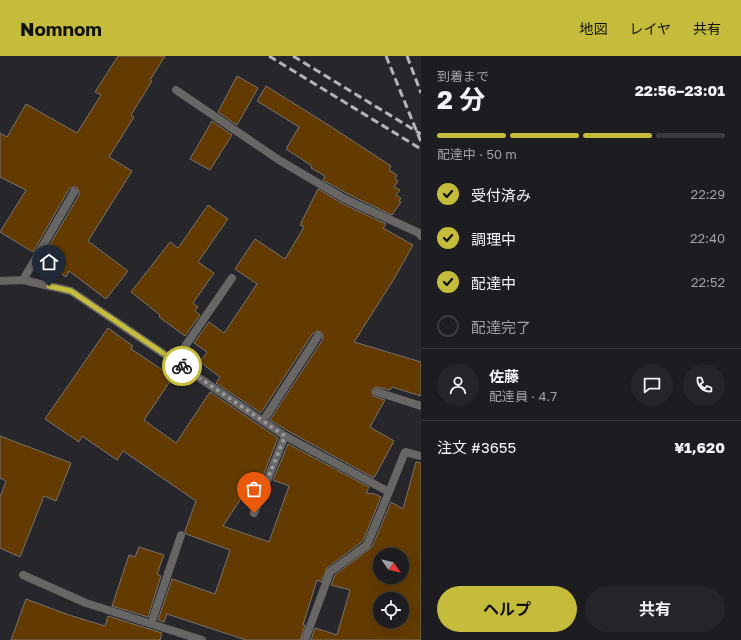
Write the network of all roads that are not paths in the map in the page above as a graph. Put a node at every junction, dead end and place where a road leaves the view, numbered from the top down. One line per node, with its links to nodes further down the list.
1 (176, 90): 3 (street)
2 (74, 192): 5 (street)
3 (421, 236)
4 (232, 278): 8 (street)
5 (23, 280): 6 (street); 8 (street)
6 (0, 281)
7 (318, 336): 11 (street)
8 (175, 361): 11 (street)
9 (377, 392): 10 (street)
10 (421, 406)
11 (263, 421): 12 (street)
12 (285, 436): 14 (street); 15 (street)
13 (421, 456): 14 (street)
14 (389, 492): 20 (street)
15 (254, 513)
16 (181, 535): 18 (street)
17 (23, 575): 18 (street)
18 (150, 624): 19 (street)
19 (202, 640)
20 (305, 640)

